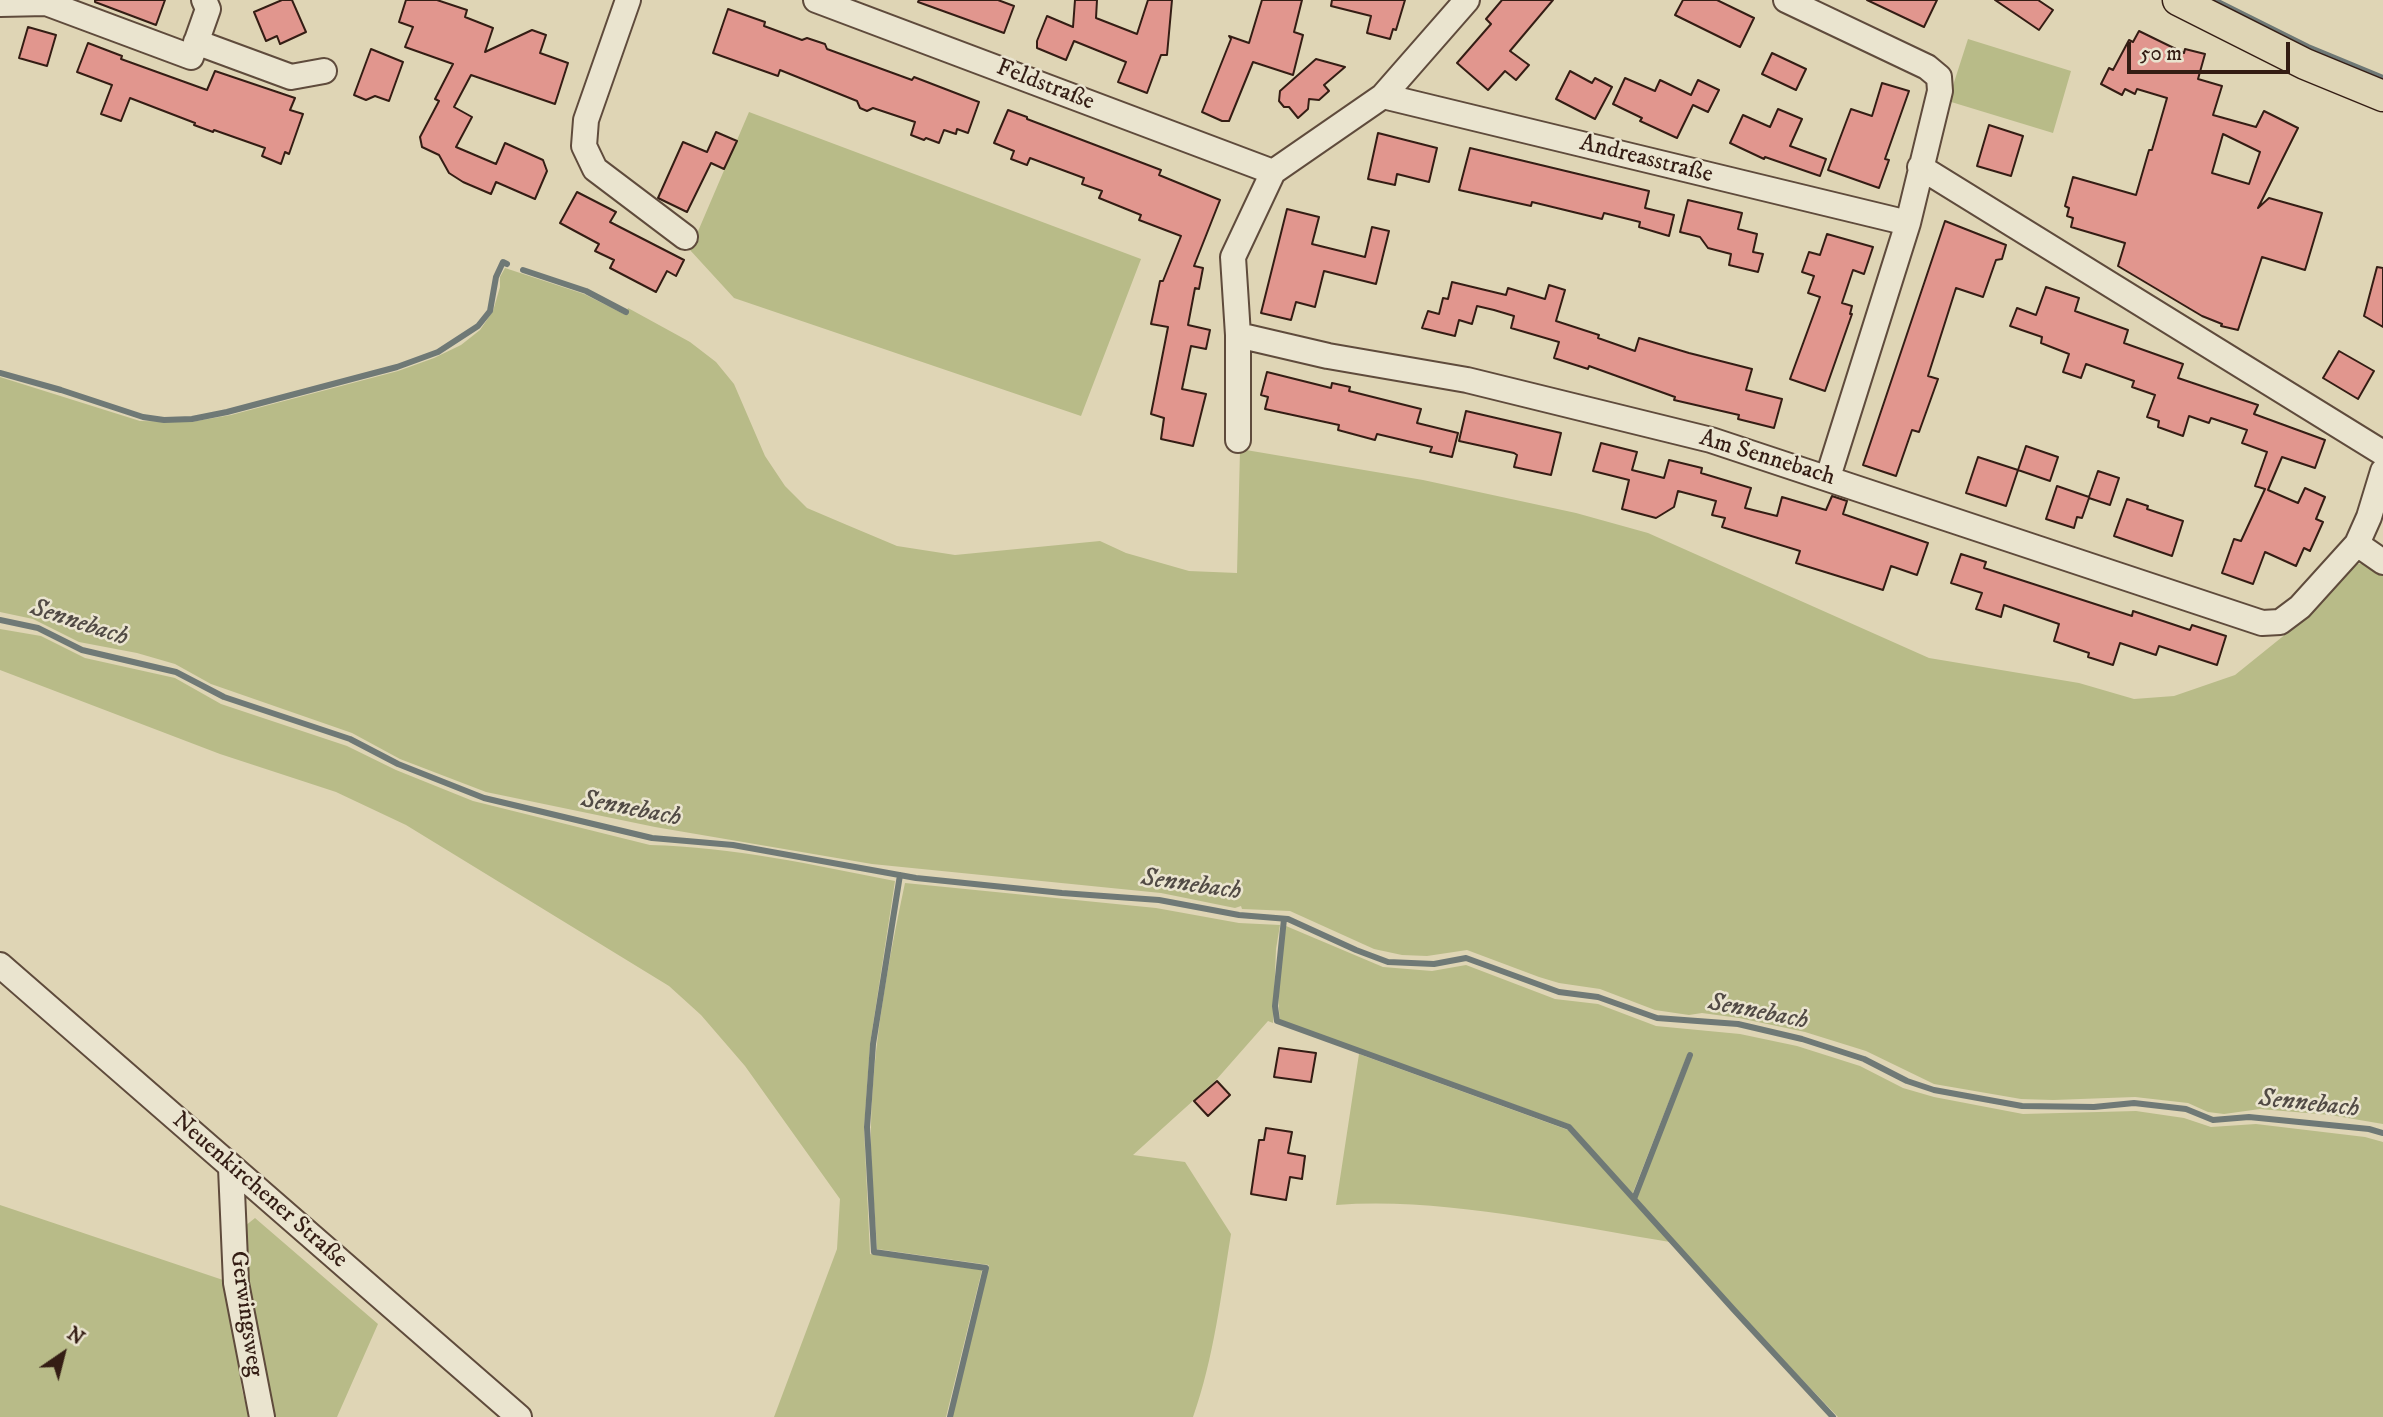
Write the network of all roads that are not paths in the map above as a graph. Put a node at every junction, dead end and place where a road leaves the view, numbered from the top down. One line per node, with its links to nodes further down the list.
1 (204, 0): 8 (street)
2 (628, 0): 15 (street)
3 (817, 0): 13 (street, Feldstraße)
4 (1467, 0): 10 (street)
5 (1786, 0): 12 (street)
6 (2178, 0): 11 (main road)
7 (0, 4): 8 (street)
8 (196, 42): 9 (street)
9 (324, 71)
10 (1383, 96): 13 (street); 14 (street, Andreasstraße)
11 (2383, 96)
12 (1920, 167): 14 (street); 18 (street)
13 (1273, 172): 16 (street)
14 (1908, 223): 20 (street)
15 (685, 237)
16 (1238, 335): 17 (street); 20 (street, Am Sennebach)
17 (1238, 440)
18 (2383, 453)
19 (2383, 471): 21 (street, Am Sennebach)
20 (1828, 477): 21 (street, Am Sennebach)
21 (2357, 544): 22 (street)
22 (2383, 562)
23 (0, 965): 24 (street, Neuenkirchener Straße)
24 (231, 1168): 25 (street, Gerwingsweg); 26 (street, Neuenkirchener Straße)
25 (262, 1417)
26 (519, 1417)

